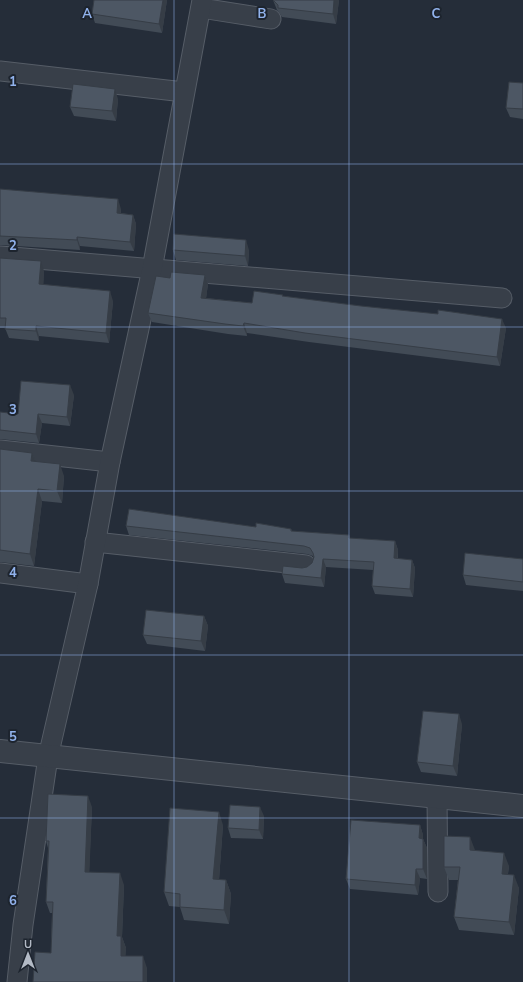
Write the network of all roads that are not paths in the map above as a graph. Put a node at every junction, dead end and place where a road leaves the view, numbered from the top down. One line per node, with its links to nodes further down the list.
1 (202, 4): 2 (street); 4 (street)
2 (271, 19)
3 (0, 71): 4 (street)
4 (184, 92): 6 (street)
5 (0, 256): 6 (street)
6 (152, 269): 7 (street); 9 (street)
7 (502, 298)
8 (0, 450): 9 (street)
9 (110, 462): 10 (street)
10 (95, 542): 11 (street); 13 (street)
11 (306, 565)
12 (0, 572): 13 (street)
13 (88, 584): 15 (street)
14 (0, 751): 15 (street)
15 (48, 757): 16 (street); 19 (street)
16 (437, 798): 17 (street); 18 (street)
17 (523, 806)
18 (438, 892)
19 (17, 982)

